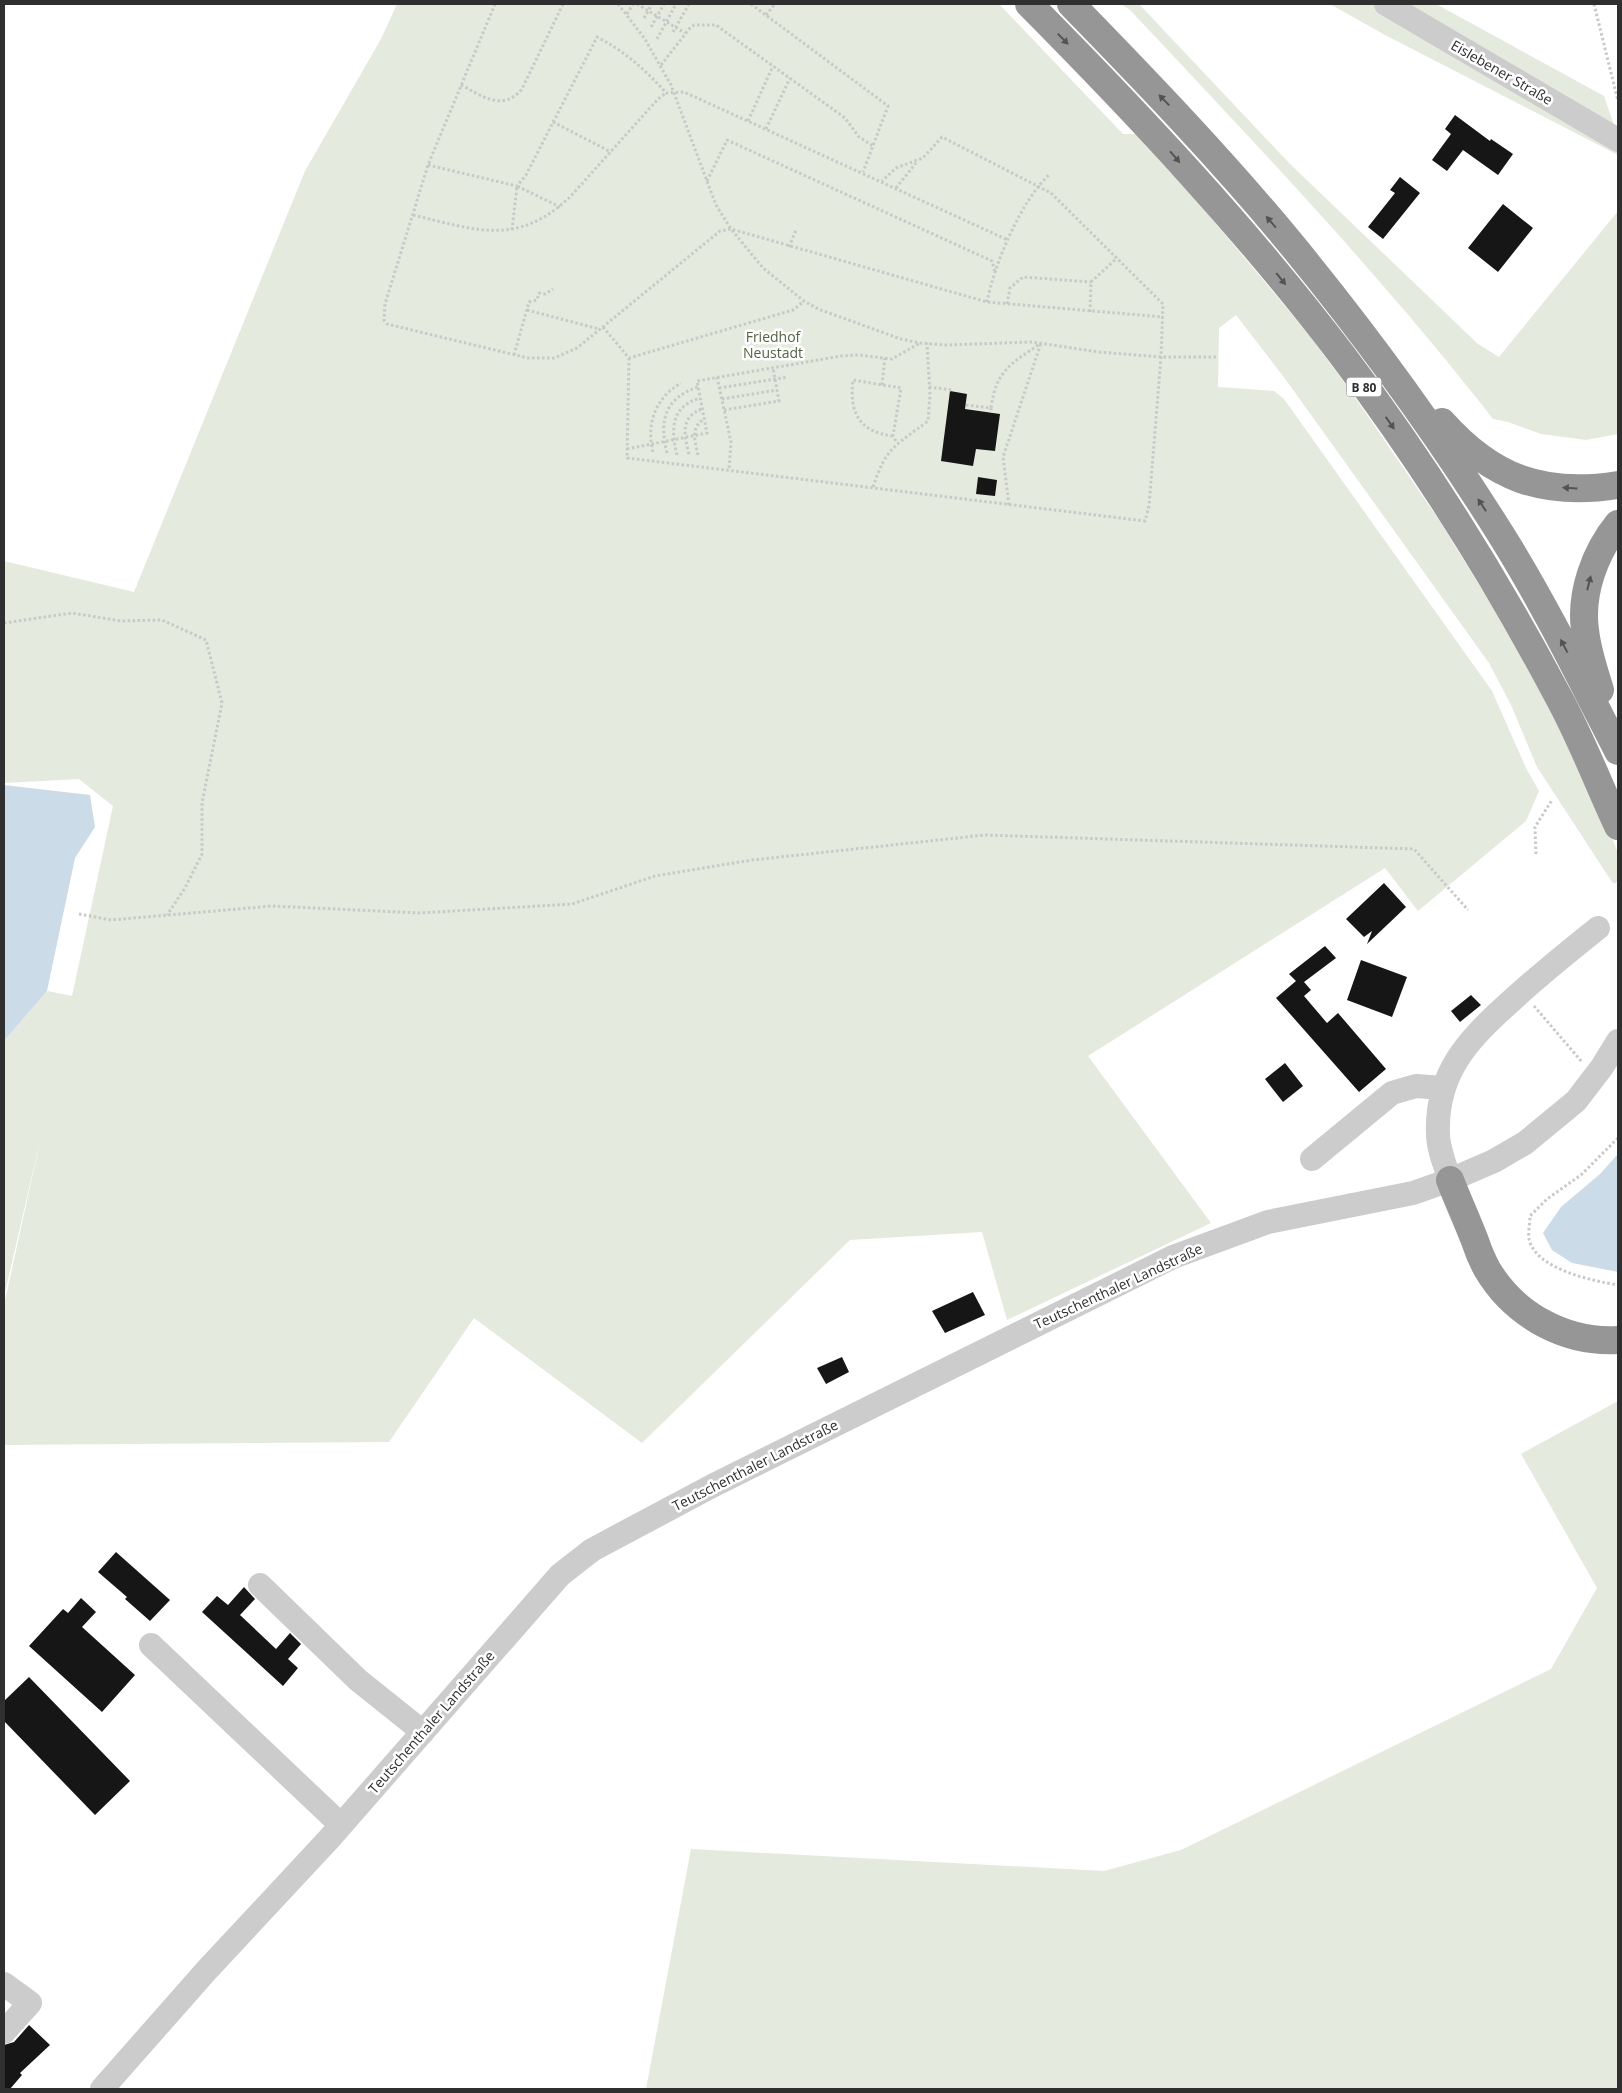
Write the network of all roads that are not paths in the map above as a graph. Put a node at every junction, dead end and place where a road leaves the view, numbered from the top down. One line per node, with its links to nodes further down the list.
1 (1029, 4): 9 (highway, B 80, one-way to 9)
2 (1071, 4): 5 (highway, B 80, one-way to 2)
3 (1386, 4): 4 (street, Eislebener Straße)
4 (1618, 140)
5 (1358, 327): 6 (highway, one-way to 5); 8 (highway, B 80, one-way to 5)
6 (1618, 485)
7 (1618, 524): 8 (highway, one-way to 7)
8 (1618, 750)
9 (1618, 826)
10 (1598, 928): 12 (street)
11 (1618, 1041): 14 (street, Teutschenthaler Landstraße)
12 (1443, 1088): 13 (street); 14 (street)
13 (1312, 1159)
14 (1450, 1180): 15 (highway); 18 (street, Teutschenthaler Landstraße)
15 (1618, 1340)
16 (260, 1585): 18 (street)
17 (151, 1645): 19 (street)
18 (423, 1732): 19 (street, Teutschenthaler Landstraße)
19 (341, 1825): 22 (street, Teutschenthaler Landstraße)
20 (4, 1984): 21 (street)
21 (4, 2032)
22 (102, 2089)

